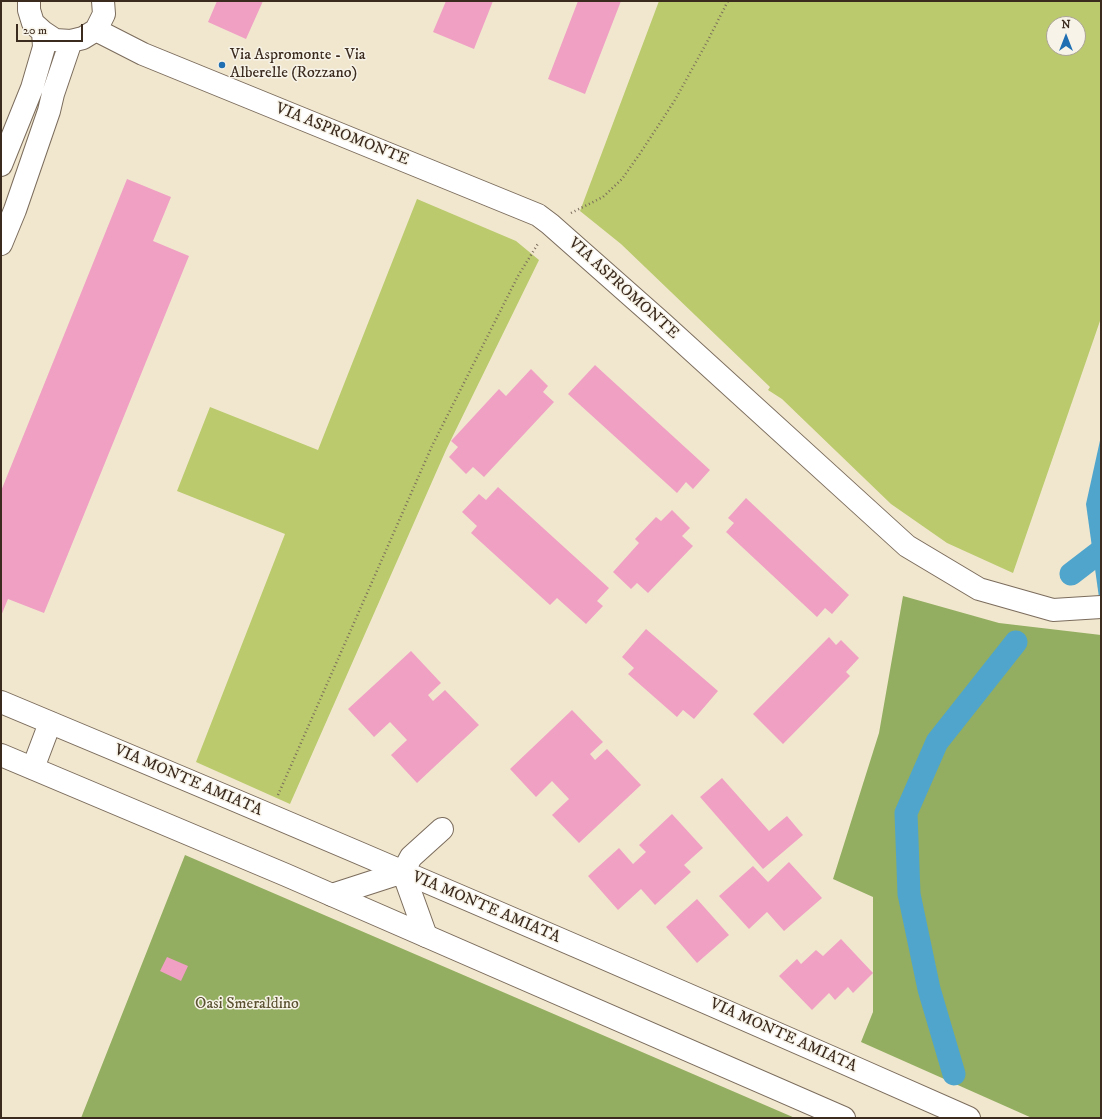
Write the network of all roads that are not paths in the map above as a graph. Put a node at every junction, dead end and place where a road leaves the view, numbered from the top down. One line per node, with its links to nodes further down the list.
1 (29, 1): 4 (main road)
2 (102, 1): 3 (main road)
3 (96, 30): 5 (main road); 8 (main road, VIA ASPROMONTE)
4 (43, 32): 5 (main road); 6 (main road)
5 (71, 41): 7 (main road)
6 (1, 165)
7 (1, 244)
8 (1101, 608)
9 (1, 702): 10 (main road, VIA MONTE AMIATA)
10 (50, 723): 12 (main road); 14 (main road, VIA MONTE AMIATA)
11 (1, 755): 12 (main road)
12 (33, 768): 15 (main road)
13 (442, 829): 14 (main road)
14 (404, 872): 15 (main road); 16 (main road); 18 (main road, VIA MONTE AMIATA)
15 (332, 895): 16 (main road)
16 (426, 936): 17 (main road)
17 (844, 1118)
18 (969, 1118)

